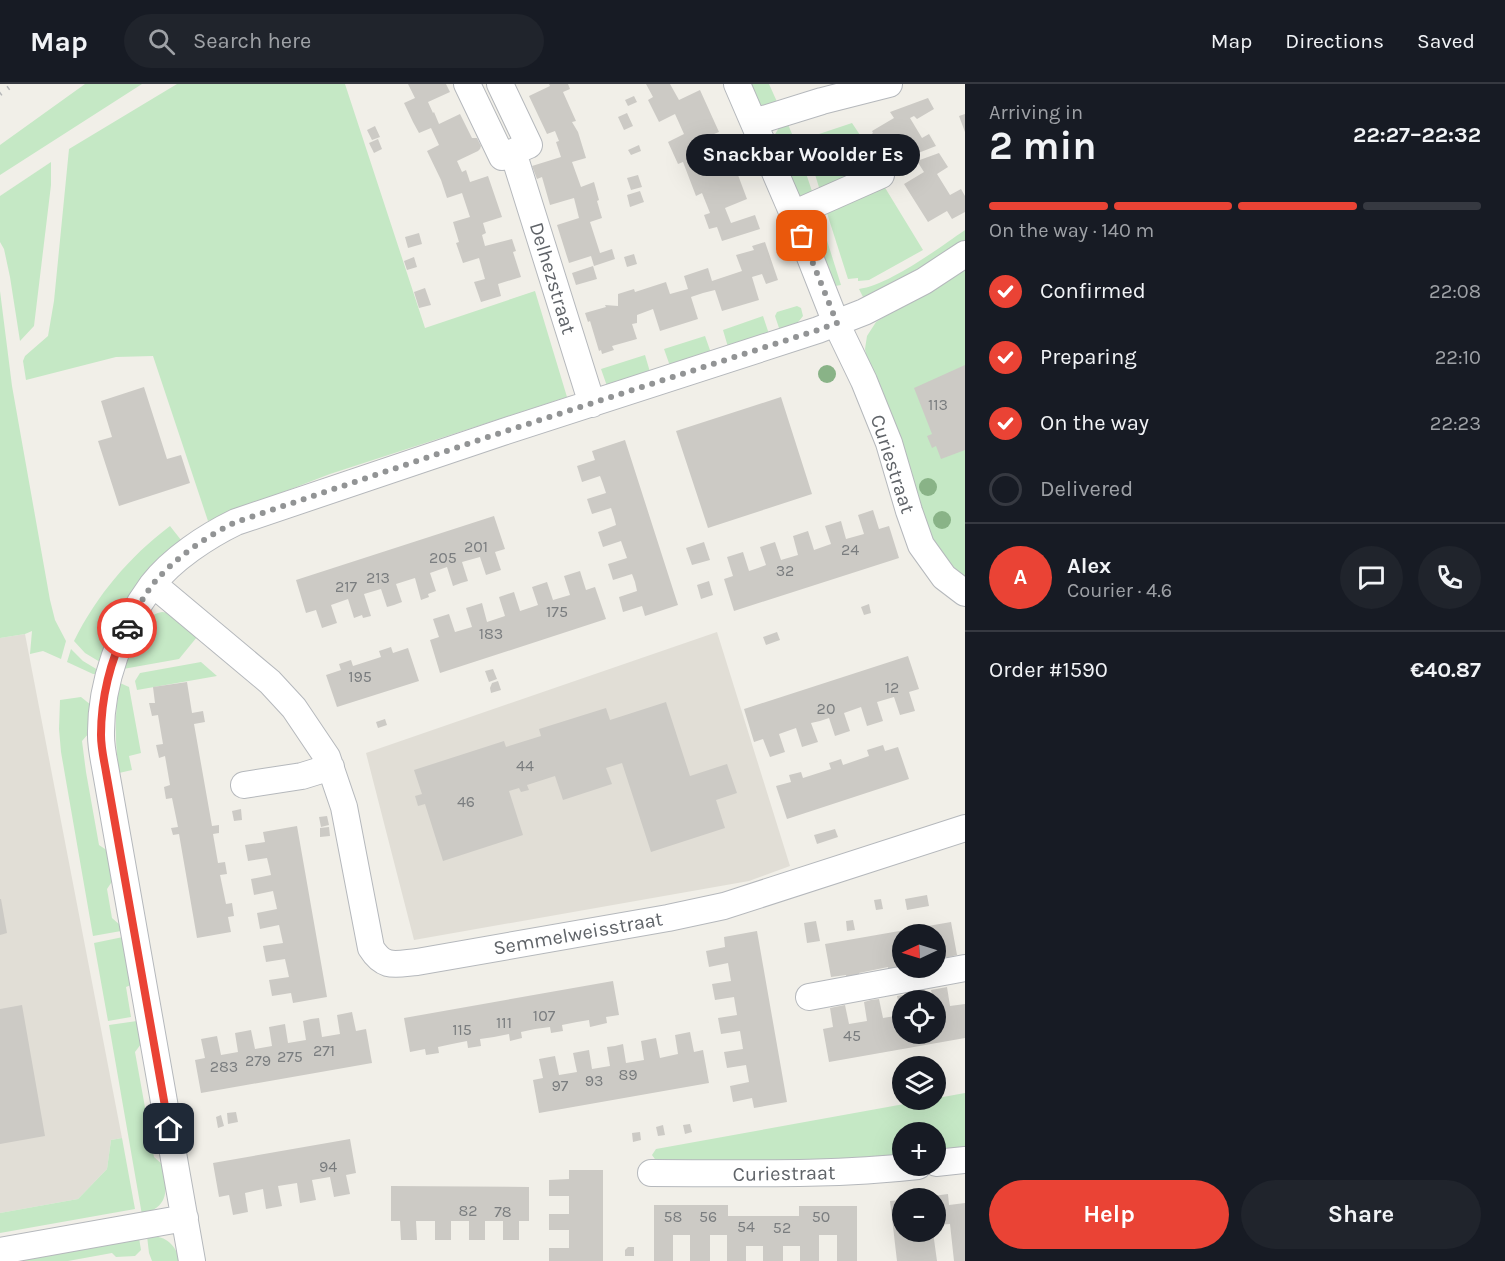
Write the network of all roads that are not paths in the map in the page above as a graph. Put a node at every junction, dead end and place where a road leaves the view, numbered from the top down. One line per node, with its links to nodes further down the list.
1 (467, 84): 6 (street)
2 (500, 84): 6 (street)
3 (737, 84): 5 (street, Curiestraat)
4 (889, 84): 5 (street)
5 (754, 122): 8 (street, Curiestraat)
6 (513, 152): 11 (street, Delhezstraat)
7 (881, 175): 8 (street)
8 (793, 214): 10 (street, Curiestraat)
9 (965, 254): 10 (street)
10 (837, 323): 11 (street); 13 (street, Curiestraat)
11 (592, 404): 12 (street)
12 (153, 584): 14 (street, Semmelweisstraat); 23 (street)
13 (965, 593)
14 (331, 767): 15 (street); 16 (street, Semmelweisstraat)
15 (244, 785)
16 (965, 828)
17 (965, 968): 18 (street)
18 (809, 997)
19 (965, 1160): 20 (street)
20 (946, 1162)
21 (892, 1169): 22 (street, Curiestraat)
22 (651, 1173)
23 (185, 1218): 24 (street); 25 (street)
24 (0, 1251)
25 (192, 1261)

